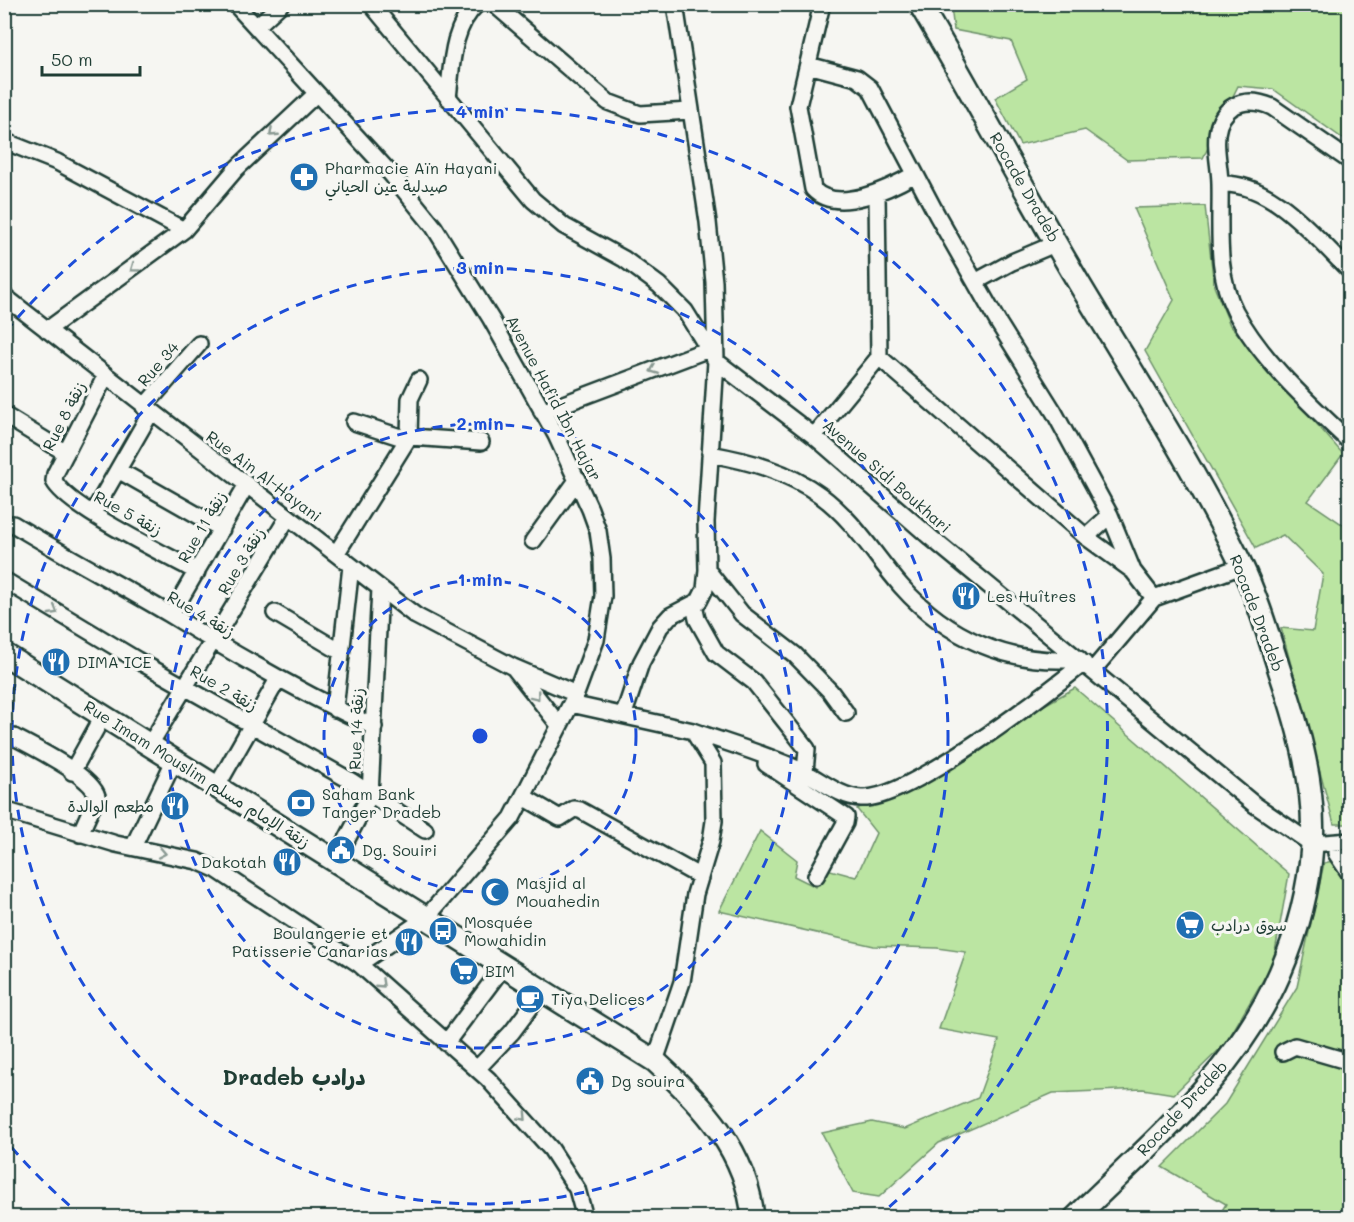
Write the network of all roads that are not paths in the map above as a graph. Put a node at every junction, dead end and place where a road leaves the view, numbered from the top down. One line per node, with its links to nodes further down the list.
1 (235, 4): 9 (street, Avenue Hafid Ibn Hajar)
2 (281, 4): 9 (street)
3 (371, 4): 12 (street)
4 (477, 4): 12 (street)
5 (494, 4): 13 (street)
6 (675, 4): 13 (street)
7 (822, 4): 10 (street)
8 (921, 5): 20 (street, Rocade Dradeb)
9 (256, 27): 11 (street, Avenue Hafid Ibn Hajar)
10 (808, 65): 16 (street); 18 (street)
11 (316, 94): 19 (street, one-way to 19); 31 (street, Avenue Hafid Ibn Hajar)
12 (448, 99): 26 (street)
13 (690, 111): 26 (street)
14 (4, 141): 19 (street)
15 (1350, 161): 17 (street)
16 (915, 174): 18 (street); 22 (street)
17 (1220, 184): 21 (street); 36 (street)
18 (877, 194): 27 (street)
19 (184, 230): 24 (street, one-way to 24)
20 (1057, 243): 22 (street); 53 (street, Rocade Dradeb)
21 (1350, 271)
22 (975, 282): 45 (street)
23 (4, 296): 24 (street, Rue Ain Al-Hayani)
24 (47, 330): 28 (street, Rue Ain Al-Hayani)
25 (199, 344): 30 (street, Rue 34)
26 (712, 355): 31 (street, one-way to 31); 34 (street, Avenue Sidi Boukhari); 39 (street)
27 (879, 357): 34 (street); 49 (street)
28 (106, 375): 30 (street, Rue Ain Al-Hayani); 38 (street, Rue 8 زنقة)
29 (419, 380): 35 (street)
30 (148, 410): 40 (street, Rue 34); 43 (street, Rue Ain Al-Hayani)
31 (542, 412): 42 (street, Avenue Hafid Ibn Hajar)
32 (4, 416): 38 (street)
33 (354, 422): 35 (street)
34 (814, 436): 66 (street, Avenue Sidi Boukhari)
35 (409, 437): 37 (street); 51 (street)
36 (1349, 441)
37 (480, 442)
38 (66, 453): 41 (street, Rue 8 زنقة)
39 (710, 454): 54 (street); 66 (street)
40 (118, 470): 44 (street, Rue 34); 48 (street)
41 (55, 474): 44 (street, Rue 5 زنقة)
42 (578, 479): 50 (street); 70 (street, Avenue Hafid Ibn Hajar)
43 (246, 486): 46 (street, Rue Ain Al-Hayani); 48 (street, Rue 11 زنقة)
44 (93, 513): 56 (street, Rue 5 زنقة)
45 (1110, 515): 49 (street); 55 (street)
46 (288, 517): 51 (street, Rue Ain Al-Hayani); 63 (street, Rue 3 زنقة)
47 (13, 524): 62 (street, Rue 4 زنقة)
48 (222, 529): 56 (street, Rue 11 زنقة)
49 (1086, 537): 55 (street)
50 (533, 540)
51 (336, 554): 52 (street, Rue Ain Al-Hayani)
52 (351, 566): 58 (street, Rue Ain Al-Hayani); 64 (street)
53 (1242, 566): 59 (street); 92 (street, Rocade Dradeb)
54 (707, 570): 60 (street); 72 (street)
55 (1133, 571): 59 (street)
56 (197, 572): 62 (street, Rue 11 زنقة)
57 (4, 579): 69 (street, Rue 2 زنقة, one-way to 69)
58 (380, 588): 67 (street, Rue Ain Al-Hayani); 77 (street, Rue 14 زنقة)
59 (1154, 598): 66 (street)
60 (694, 605): 73 (street); 84 (street)
61 (275, 613): 64 (street)
62 (171, 615): 63 (street, Rue 4 زنقة)
63 (213, 643): 68 (street, Rue 4 زنقة); 69 (street, Rue 3 زنقة)
64 (342, 652): 71 (street)
65 (4, 654): 74 (street, Rue Imam Mouslim زنقة الإمام مسلم)
66 (1085, 664): 84 (street); 92 (street, Avenue Sidi Boukhari)
67 (513, 667): 70 (street, Rue Ain Al-Hayani); 76 (street, Rue Ain Al-Hayani, one-way to 76)
68 (278, 679): 71 (street, Rue 4 زنقة); 75 (street)
69 (186, 686): 75 (street, Rue 2 زنقة); 80 (street, Rue 3 زنقة)
70 (574, 699): 73 (street, Rue Ain Al-Hayani); 76 (street, Avenue Hafid Ibn Hajar)
71 (335, 709): 77 (street, Rue 4 زنقة)
72 (846, 713)
73 (624, 714): 78 (street, Rue Ain Al-Hayani)
74 (103, 716): 80 (street, Rue Imam Mouslim زنقة الإمام مسلم); 83 (street)
75 (252, 724): 85 (street); 86 (street, Rue 2 زنقة)
76 (559, 725): 87 (street, Avenue Hafid Ibn Hajar)
77 (374, 727): 86 (street, Rue 14 زنقة)
78 (693, 731): 81 (street, Rue Ain Al-Hayani); 97 (street)
79 (14, 737): 83 (street)
80 (149, 746): 82 (street, Rue Imam Mouslim زنقة الإمام مسلم)
81 (743, 749): 84 (street); 98 (street)
82 (174, 761): 93 (street); 95 (street, Rue Imam Mouslim زنقة الإمام مسلم)
83 (72, 772): 90 (street)
84 (805, 772)
85 (220, 779)
86 (370, 795): 89 (street, Rue 2 زنقة); 95 (street, Rue 14 زنقة)
87 (524, 800): 97 (street); 99 (street, Avenue Hafid Ibn Hajar)
88 (4, 810): 90 (street)
89 (425, 830)
90 (81, 834): 93 (street)
91 (1350, 841): 92 (street)
92 (1312, 844): 110 (street, Rocade Dradeb)
93 (133, 847): 100 (street, one-way to 100)
94 (1336, 853): 96 (street)
95 (335, 862): 99 (street, Rue Imam Mouslim زنقة الإمام مسلم)
96 (1350, 874)
97 (699, 876): 105 (street)
98 (816, 876)
99 (426, 918): 100 (street, Avenue Hafid Ibn Hajar); 101 (street, Rue Imam Mouslim زنقة الإمام مسلم)
100 (359, 964): 103 (street, one-way to 103)
101 (502, 967): 102 (street, Rue Imam Mouslim زنقة الإمام مسلم); 103 (street)
102 (542, 992): 105 (street, Rue Imam Mouslim زنقة الإمام مسلم); 107 (street)
103 (446, 1043): 107 (street)
104 (1283, 1052): 106 (street)
105 (655, 1061): 109 (street, Rue Imam Mouslim زنقة الإمام مسلم)
106 (1350, 1062)
107 (477, 1069): 108 (street, one-way to 108)
108 (585, 1218)
109 (753, 1218)
110 (1075, 1218)

